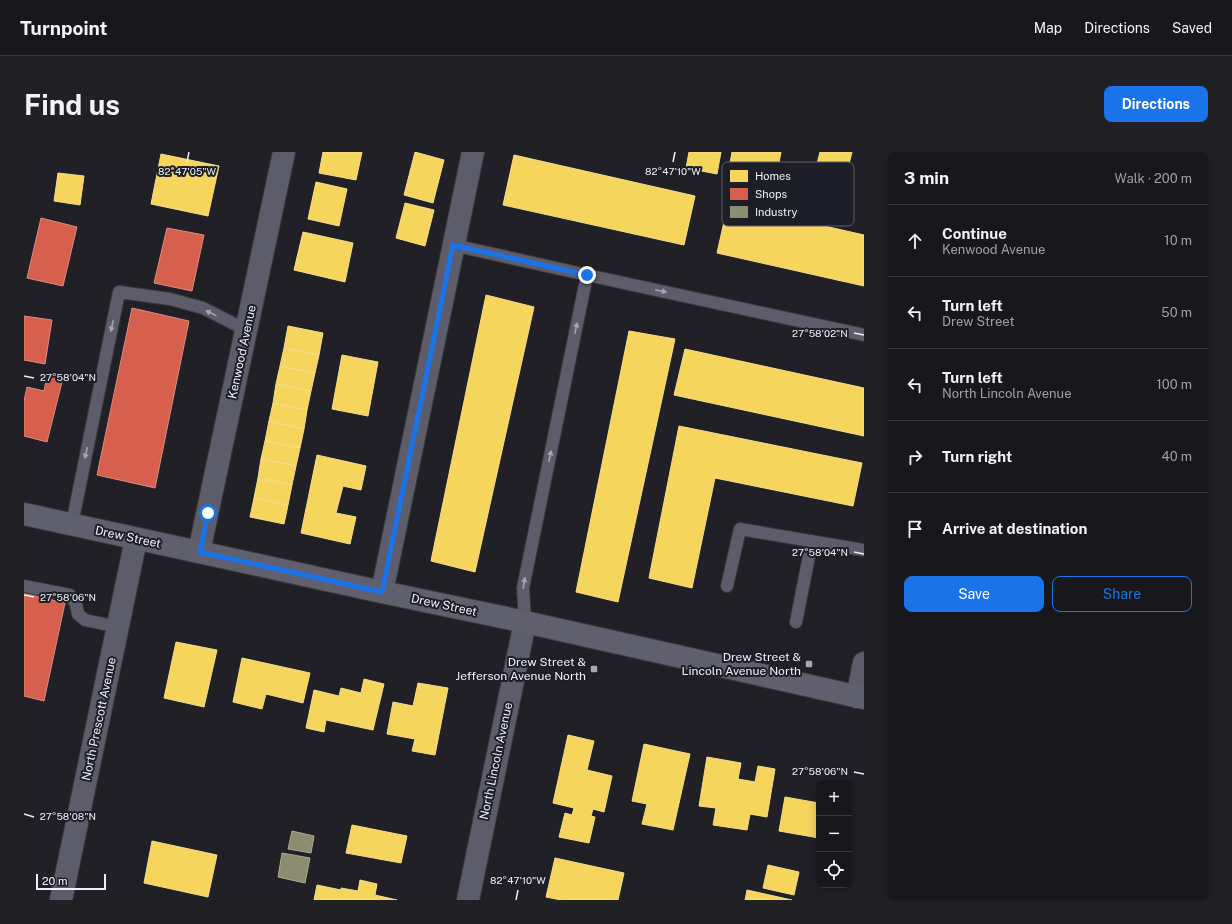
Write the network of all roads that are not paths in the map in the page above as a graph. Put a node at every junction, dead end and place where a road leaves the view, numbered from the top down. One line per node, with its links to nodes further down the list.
1 (284, 152): 5 (street, Kenwood Avenue)
2 (473, 152): 3 (street)
3 (453, 245): 4 (lane); 15 (street)
4 (587, 275): 6 (lane, one-way to 6); 16 (lane, one-way to 4)
5 (246, 330): 8 (lane, one-way to 8); 12 (street, Kenwood Avenue)
6 (864, 335)
7 (24, 514): 8 (main road, Drew Street)
8 (72, 524): 9 (main road, Drew Street)
9 (136, 539): 12 (main road, Drew Street); 18 (street, North Prescott Avenue)
10 (812, 541): 11 (lane); 14 (lane); 17 (lane)
11 (864, 550)
12 (200, 552): 15 (main road, Drew Street)
13 (24, 586): 18 (lane)
14 (727, 586)
15 (382, 592): 16 (main road, Drew Street)
16 (525, 622): 20 (main road, Drew Street); 22 (street, North Lincoln Avenue)
17 (796, 622)
18 (118, 627): 21 (street, North Prescott Avenue)
19 (864, 663): 20 (street)
20 (860, 698)
21 (61, 900)
22 (468, 900)

